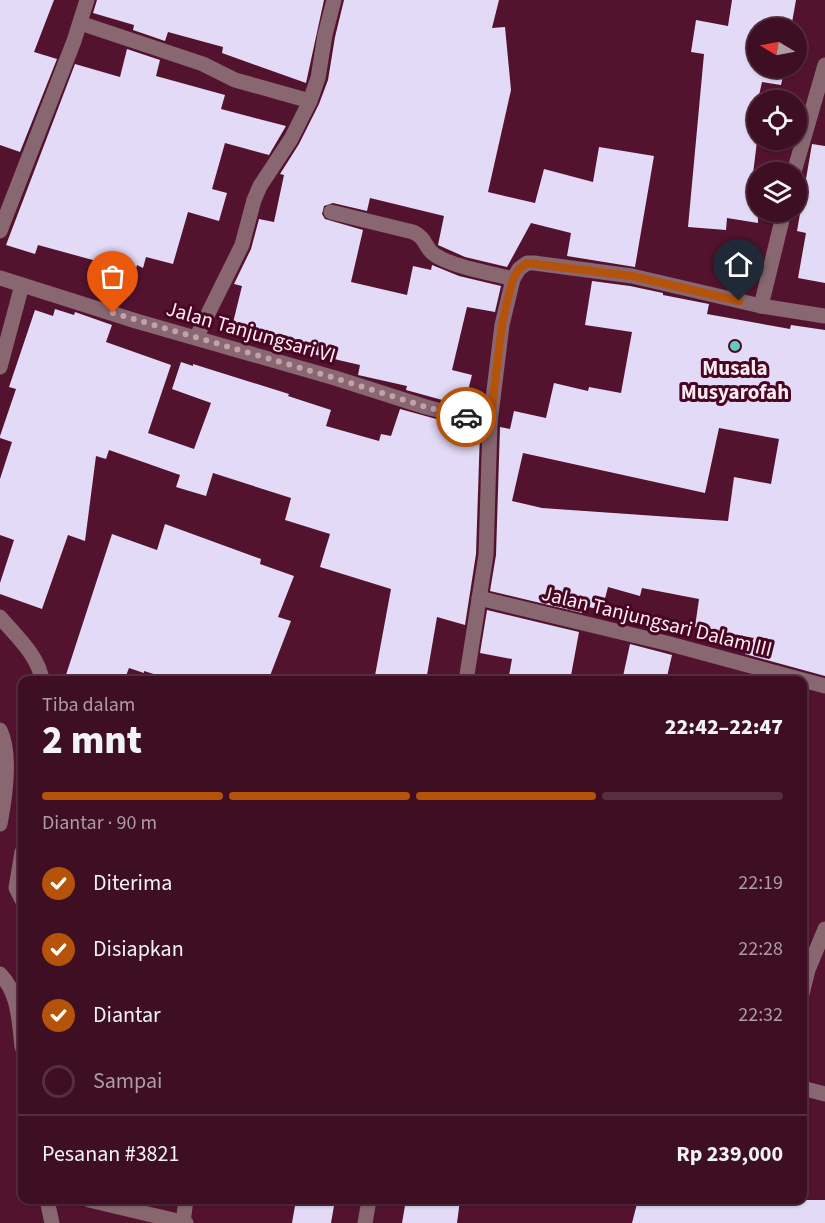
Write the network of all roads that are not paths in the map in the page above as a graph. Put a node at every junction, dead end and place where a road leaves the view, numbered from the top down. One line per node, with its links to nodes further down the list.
1 (87, 0): 3 (street)
2 (334, 0): 5 (street)
3 (80, 22): 5 (street); 9 (street)
4 (825, 65): 6 (street)
5 (310, 101): 15 (street)
6 (797, 162)
7 (331, 212): 11 (street)
8 (782, 222): 13 (street)
9 (0, 231)
10 (0, 278): 12 (street, Jalan Tanjungsari VI)
11 (513, 279): 13 (street); 17 (street)
12 (22, 285): 15 (street, Jalan Tanjungsari VI); 16 (street)
13 (761, 306): 14 (street)
14 (825, 316)
15 (196, 338): 17 (street, Jalan Tanjungsari VI)
16 (0, 367)
17 (490, 423): 18 (street)
18 (479, 598): 21 (street); 22 (street, Jalan Tanjungsari Dalam III)
19 (0, 617): 20 (street)
20 (42, 676)
21 (467, 676)
22 (788, 676)
23 (807, 681): 24 (street, Jalan Tanjungsari Dalam III)
24 (825, 686)
25 (0, 730): 26 (street)
26 (0, 824)
27 (18, 876): 28 (street)
28 (18, 892)
29 (825, 929): 31 (street)
30 (0, 974): 32 (street)
31 (807, 974)
32 (18, 1018)
33 (807, 1089): 34 (street)
34 (825, 1094)
35 (48, 1204): 40 (street)
36 (106, 1204): 39 (street)
37 (186, 1204): 39 (street)
38 (368, 1204): 41 (street)
39 (185, 1222)
40 (52, 1223)
41 (365, 1223)

